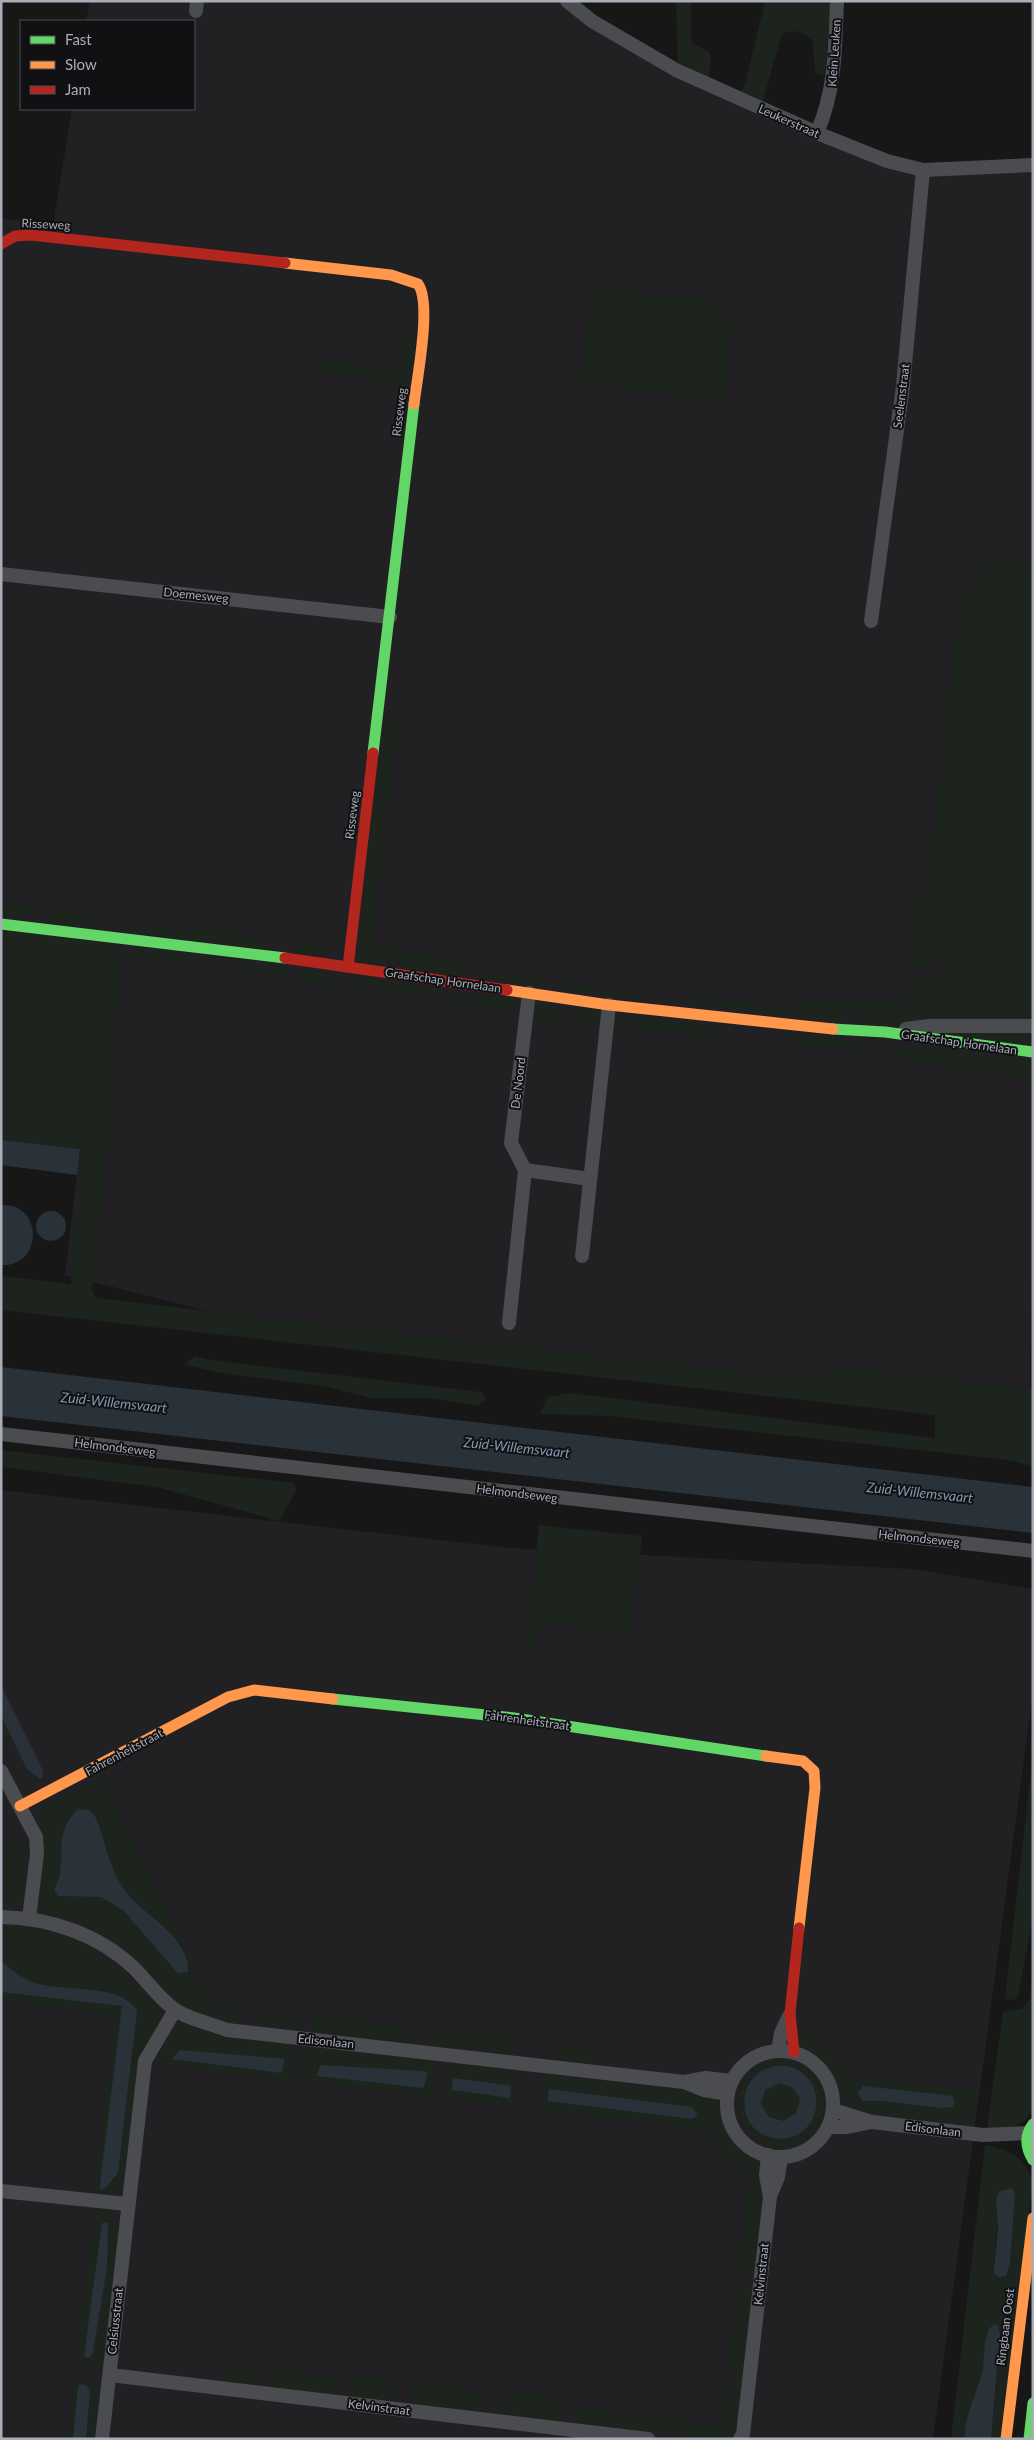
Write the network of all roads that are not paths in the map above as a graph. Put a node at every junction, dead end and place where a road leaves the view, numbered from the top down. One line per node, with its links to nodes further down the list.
1 (567, 1): 3 (street, Leukerstraat)
2 (837, 1): 3 (street, Klein Leuken)
3 (817, 133): 5 (street, Leukerstraat)
4 (1033, 165): 5 (street, Leukerstraat)
5 (923, 170): 9 (street, Seelenstraat)
6 (1, 244): 8 (street, Risseweg)
7 (1, 574): 8 (street, Doemesweg)
8 (390, 617): 11 (street, Risseweg)
9 (871, 621)
10 (1, 924): 11 (street, Graafschap Hornelaan)
11 (348, 967): 12 (street, Graafschap Hornelaan)
12 (528, 993): 13 (street, Graafschap Hornelaan); 17 (street, De Noord)
13 (609, 1005): 15 (street, Graafschap Hornelaan); 18 (street)
14 (1033, 1026): 15 (street, Graafschap Hornelaan)
15 (885, 1032): 16 (street, Graafschap Hornelaan)
16 (1033, 1052)
17 (525, 1170): 18 (street); 20 (street)
18 (590, 1179): 19 (street)
19 (582, 1256)
20 (509, 1323)
21 (1, 1434): 22 (street, Helmondseweg)
22 (1033, 1551)
23 (1, 1771): 24 (street)
24 (20, 1806): 26 (street); 28 (street, Fahrenheitstraat)
25 (1, 1917): 26 (street, Edisonlaan)
26 (29, 1918): 27 (street, Edisonlaan)
27 (175, 2010): 31 (street, Edisonlaan); 41 (street, Celsiusstraat)
28 (790, 2013): 29 (street, Fahrenheitstraat); 30 (street, Fahrenheitstraat)
29 (778, 2050): 30 (street); 31 (street)
30 (794, 2052): 32 (street)
31 (730, 2088): 38 (street)
32 (833, 2110): 33 (street, Edisonlaan); 34 (street)
33 (872, 2122): 34 (street, Edisonlaan); 36 (street, Edisonlaan)
34 (828, 2127): 38 (street)
35 (1030, 2128): 36 (street, Edisonlaan); 37 (street)
36 (994, 2136): 37 (street, Edisonlaan)
37 (1026, 2147): 39 (street)
38 (774, 2156): 47 (street, Kelvinstraat)
39 (1033, 2160)
40 (1, 2191): 41 (street)
41 (127, 2204): 43 (street, Celsiusstraat)
42 (1033, 2218): 48 (street, Ringbaan Oost)
43 (110, 2375): 45 (street, Celsiusstraat); 46 (street, Kelvinstraat)
44 (1033, 2403): 49 (street)
45 (102, 2439)
46 (648, 2439)
47 (740, 2439)
48 (1006, 2439)
49 (1029, 2439)

